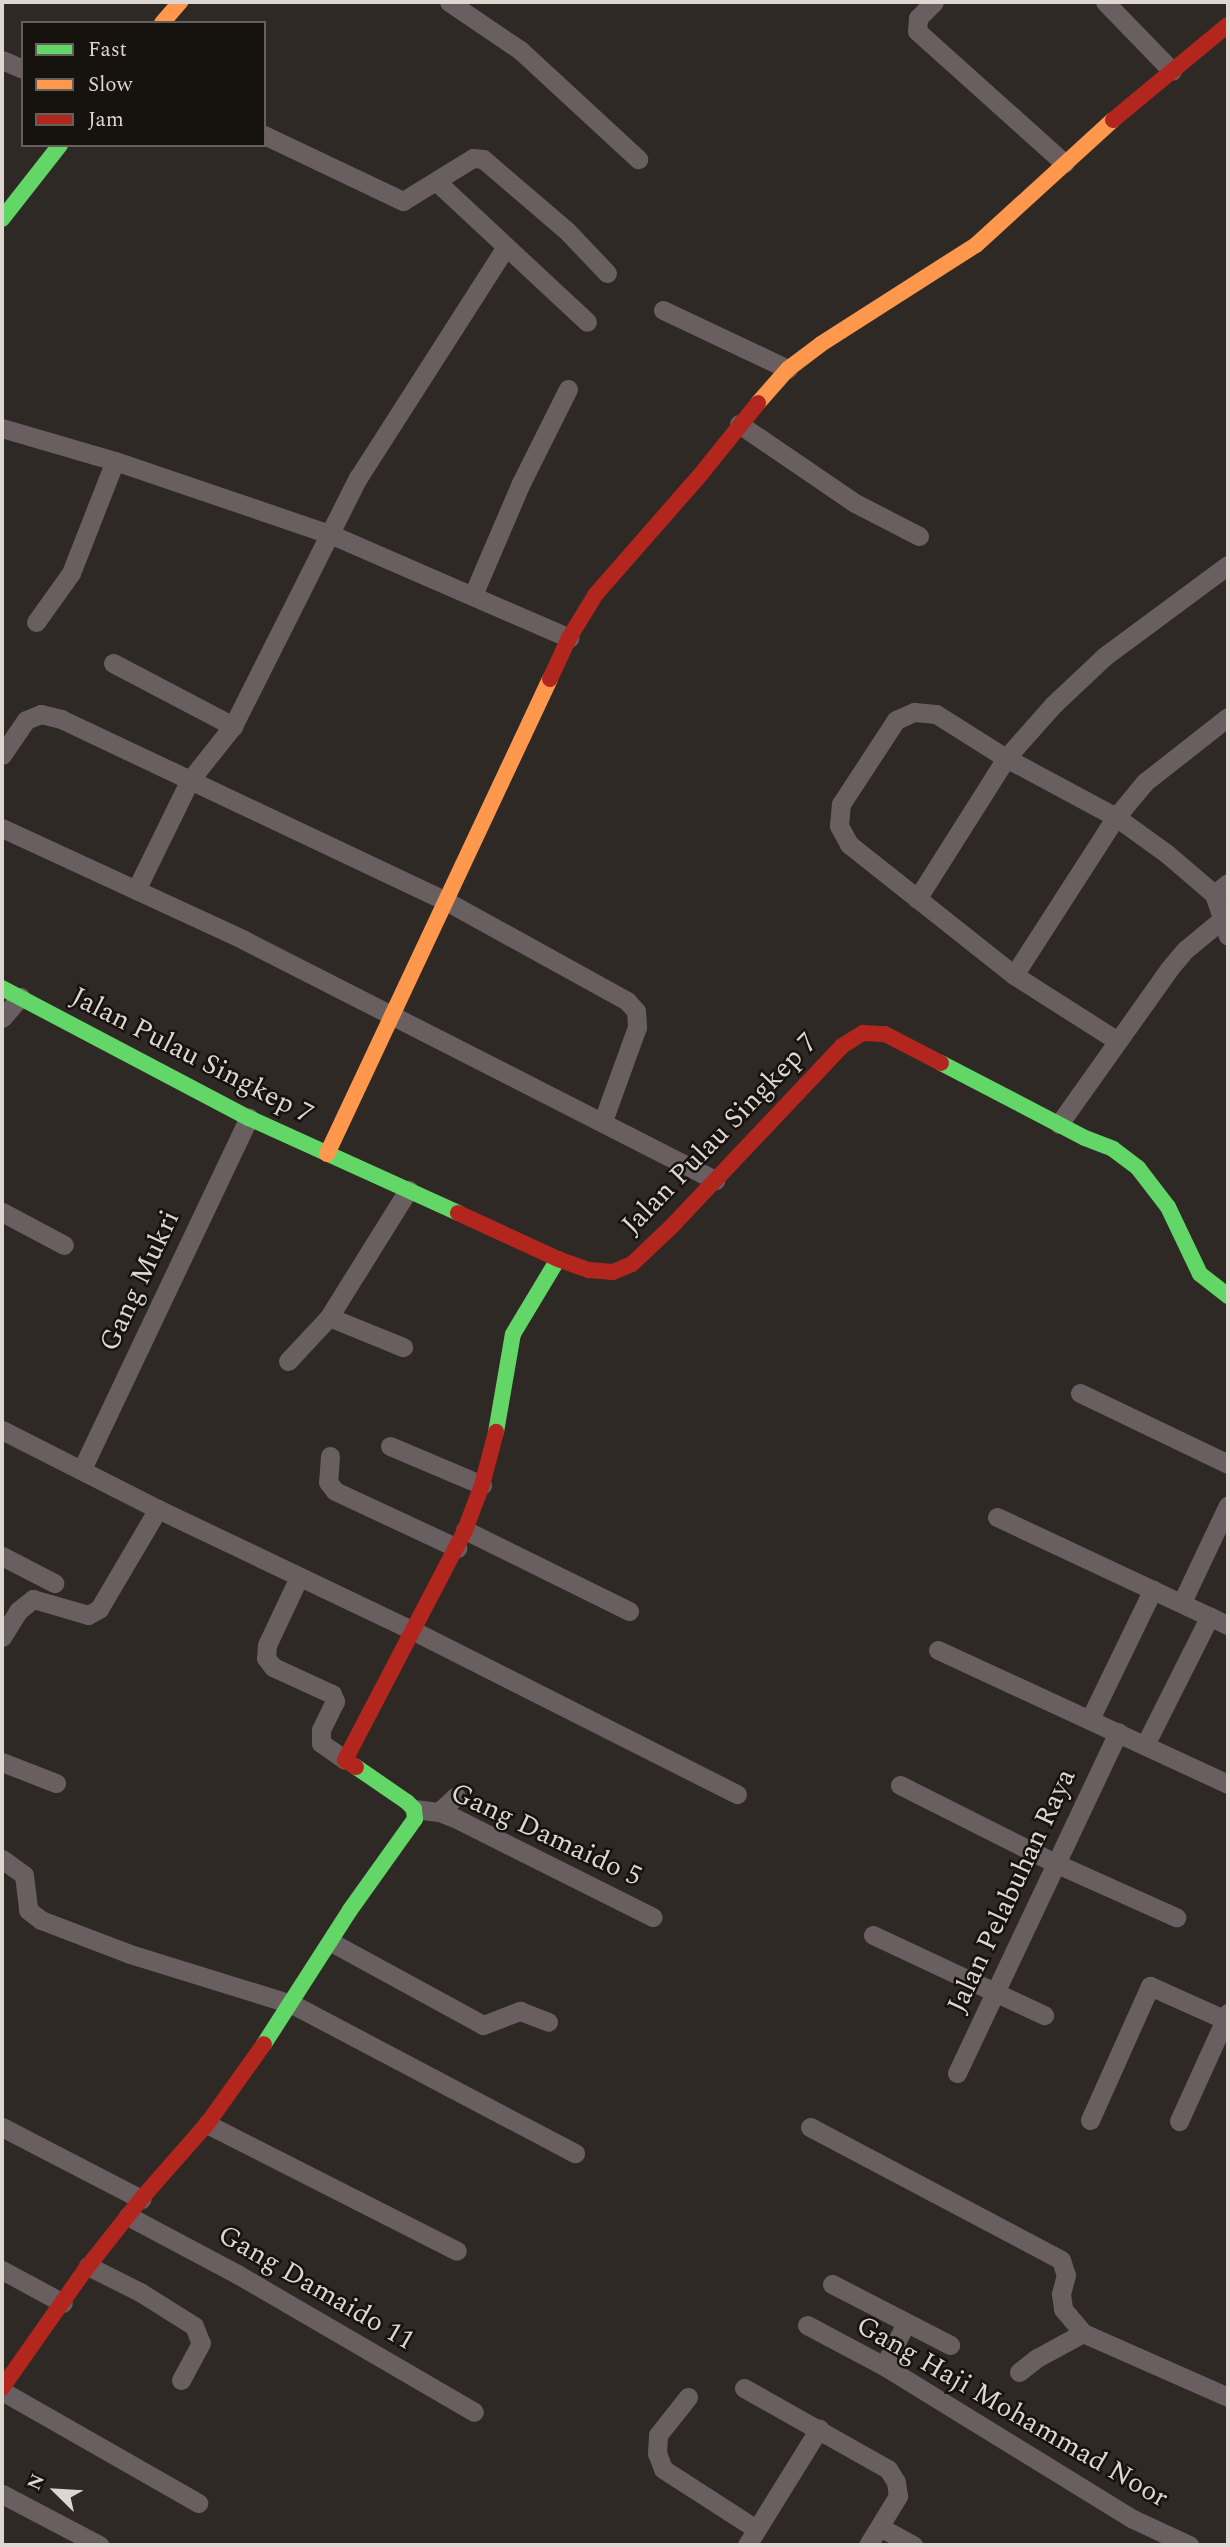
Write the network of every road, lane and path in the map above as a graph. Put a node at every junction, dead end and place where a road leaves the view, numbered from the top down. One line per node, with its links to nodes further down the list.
1 (180, 2): 5 (street)
2 (449, 2): 12 (street)
3 (934, 2): 13 (street)
4 (1105, 2): 9 (street)
5 (164, 21)
6 (1228, 25): 9 (street)
7 (2, 60): 8 (street)
8 (21, 68)
9 (1172, 71): 13 (street)
10 (266, 136): 14 (street)
11 (58, 147): 15 (street)
12 (638, 159)
13 (1064, 163): 21 (street)
14 (437, 182): 17 (street); 18 (street)
15 (8, 197): 16 (street)
16 (2, 219)
17 (505, 248): 20 (street); 26 (street)
18 (607, 273)
19 (663, 310): 21 (street)
20 (587, 322)
21 (788, 369): 23 (street)
22 (568, 389): 29 (street)
23 (739, 424): 27 (street); 31 (street)
24 (2, 428): 25 (street)
25 (115, 461): 26 (street); 30 (street)
26 (330, 534): 29 (street); 34 (street)
27 (919, 536)
28 (1228, 565): 36 (street)
29 (473, 595): 31 (street)
30 (36, 622)
31 (569, 638): 43 (street)
32 (113, 663): 34 (street)
33 (1228, 717): 38 (street)
34 (233, 726): 37 (street)
35 (2, 755): 37 (street)
36 (1006, 758): 38 (street); 42 (street); 42 (street)
37 (190, 780): 41 (street); 43 (street)
38 (1116, 817): 40 (street); 45 (street)
39 (2, 828): 41 (street)
40 (1221, 889): 44 (street)
41 (136, 890): 47 (street)
42 (917, 899): 45 (street)
43 (446, 901): 47 (street); 51 (street)
44 (1224, 928): 49 (street)
45 (1014, 975): 49 (street)
46 (11, 992): 48 (street); 50 (street, Jalan Pulau Singkep 7)
47 (391, 1013): 51 (street); 53 (street)
48 (2, 1017)
49 (1116, 1040): 52 (street)
50 (249, 1118): 53 (street, Jalan Pulau Singkep 7); 68 (street, Gang Mukri)
51 (603, 1121): 54 (street)
52 (1059, 1124): 54 (street, Jalan Pulau Singkep 7); 59 (street, Jalan Pulau Singkep 7)
53 (327, 1154): 55 (street, Jalan Pulau Singkep 7)
54 (715, 1180): 58 (street, Jalan Pulau Singkep 7)
55 (408, 1191): 58 (street, Jalan Pulau Singkep 7); 60 (street)
56 (2, 1212): 57 (street)
57 (64, 1245)
58 (558, 1259): 69 (street)
59 (1228, 1296)
60 (329, 1317): 61 (street); 62 (street)
61 (403, 1347)
62 (288, 1361)
63 (1080, 1392): 67 (street)
64 (2, 1430): 68 (street)
65 (390, 1446): 69 (street)
66 (330, 1456): 73 (street)
67 (1228, 1464)
68 (82, 1469): 71 (street)
69 (482, 1485): 73 (street)
70 (1228, 1505): 78 (street)
71 (158, 1509): 75 (street); 83 (street)
72 (998, 1517): 77 (street)
73 (461, 1539): 79 (street); 82 (street)
74 (2, 1556): 76 (street)
75 (299, 1577): 82 (street); 88 (street)
76 (54, 1583)
77 (1153, 1589): 78 (street); 85 (street)
78 (1182, 1602): 80 (street)
79 (629, 1611)
80 (1210, 1616): 81 (street); 87 (street)
81 (1228, 1625)
82 (412, 1630): 88 (street); 93 (street)
83 (2, 1637)
84 (938, 1650): 85 (street)
85 (1090, 1719): 86 (street)
86 (1118, 1732): 87 (street); 98 (street, Jalan Pelabuhan Raya)
87 (1145, 1745): 91 (street)
88 (345, 1760): 95 (street)
89 (2, 1762): 90 (street)
90 (56, 1783)
91 (1228, 1784)
92 (900, 1785): 98 (street)
93 (737, 1794)
94 (456, 1796): 96 (street)
95 (414, 1809): 96 (street, Gang Damaido 5); 102 (street)
96 (439, 1812): 99 (street, Gang Damaido 5)
97 (2, 1858): 104 (street)
98 (1055, 1863): 100 (street); 103 (street, Jalan Pelabuhan Raya)
99 (653, 1917)
100 (1176, 1917)
101 (873, 1935): 103 (street)
102 (331, 1942): 104 (street); 107 (street)
103 (995, 1992): 105 (street); 108 (street, Jalan Pelabuhan Raya)
104 (292, 2004): 111 (street); 114 (street)
105 (1045, 2015)
106 (1227, 2018): 109 (street); 110 (street)
107 (548, 2022)
108 (957, 2073)
109 (1090, 2120)
110 (1179, 2121)
111 (207, 2124): 115 (street); 117 (street)
112 (2, 2127): 115 (street)
113 (810, 2127): 124 (street)
114 (575, 2153)
115 (141, 2199): 116 (street)
116 (128, 2216): 118 (street); 133 (street, Gang Damaido 11)
117 (457, 2251)
118 (88, 2266): 121 (street); 128 (street)
119 (2, 2270): 121 (street)
120 (832, 2284): 122 (street)
121 (63, 2303): 130 (street)
122 (906, 2323): 125 (street); 126 (street)
123 (807, 2325): 126 (street, Gang Haji Mohammad Noor)
124 (1083, 2333): 127 (street); 132 (street)
125 (950, 2345)
126 (884, 2366): 141 (street, Gang Haji Mohammad Noor)
127 (1019, 2372)
128 (181, 2380)
129 (744, 2388): 134 (street)
130 (2, 2390): 136 (street)
131 (688, 2397): 137 (street)
132 (1228, 2397)
133 (474, 2412)
134 (819, 2429): 137 (street); 138 (street)
135 (2, 2494): 139 (street)
136 (198, 2503)
137 (752, 2537)
138 (872, 2540): 140 (street)
139 (99, 2545)
140 (913, 2545)
141 (1189, 2545)

